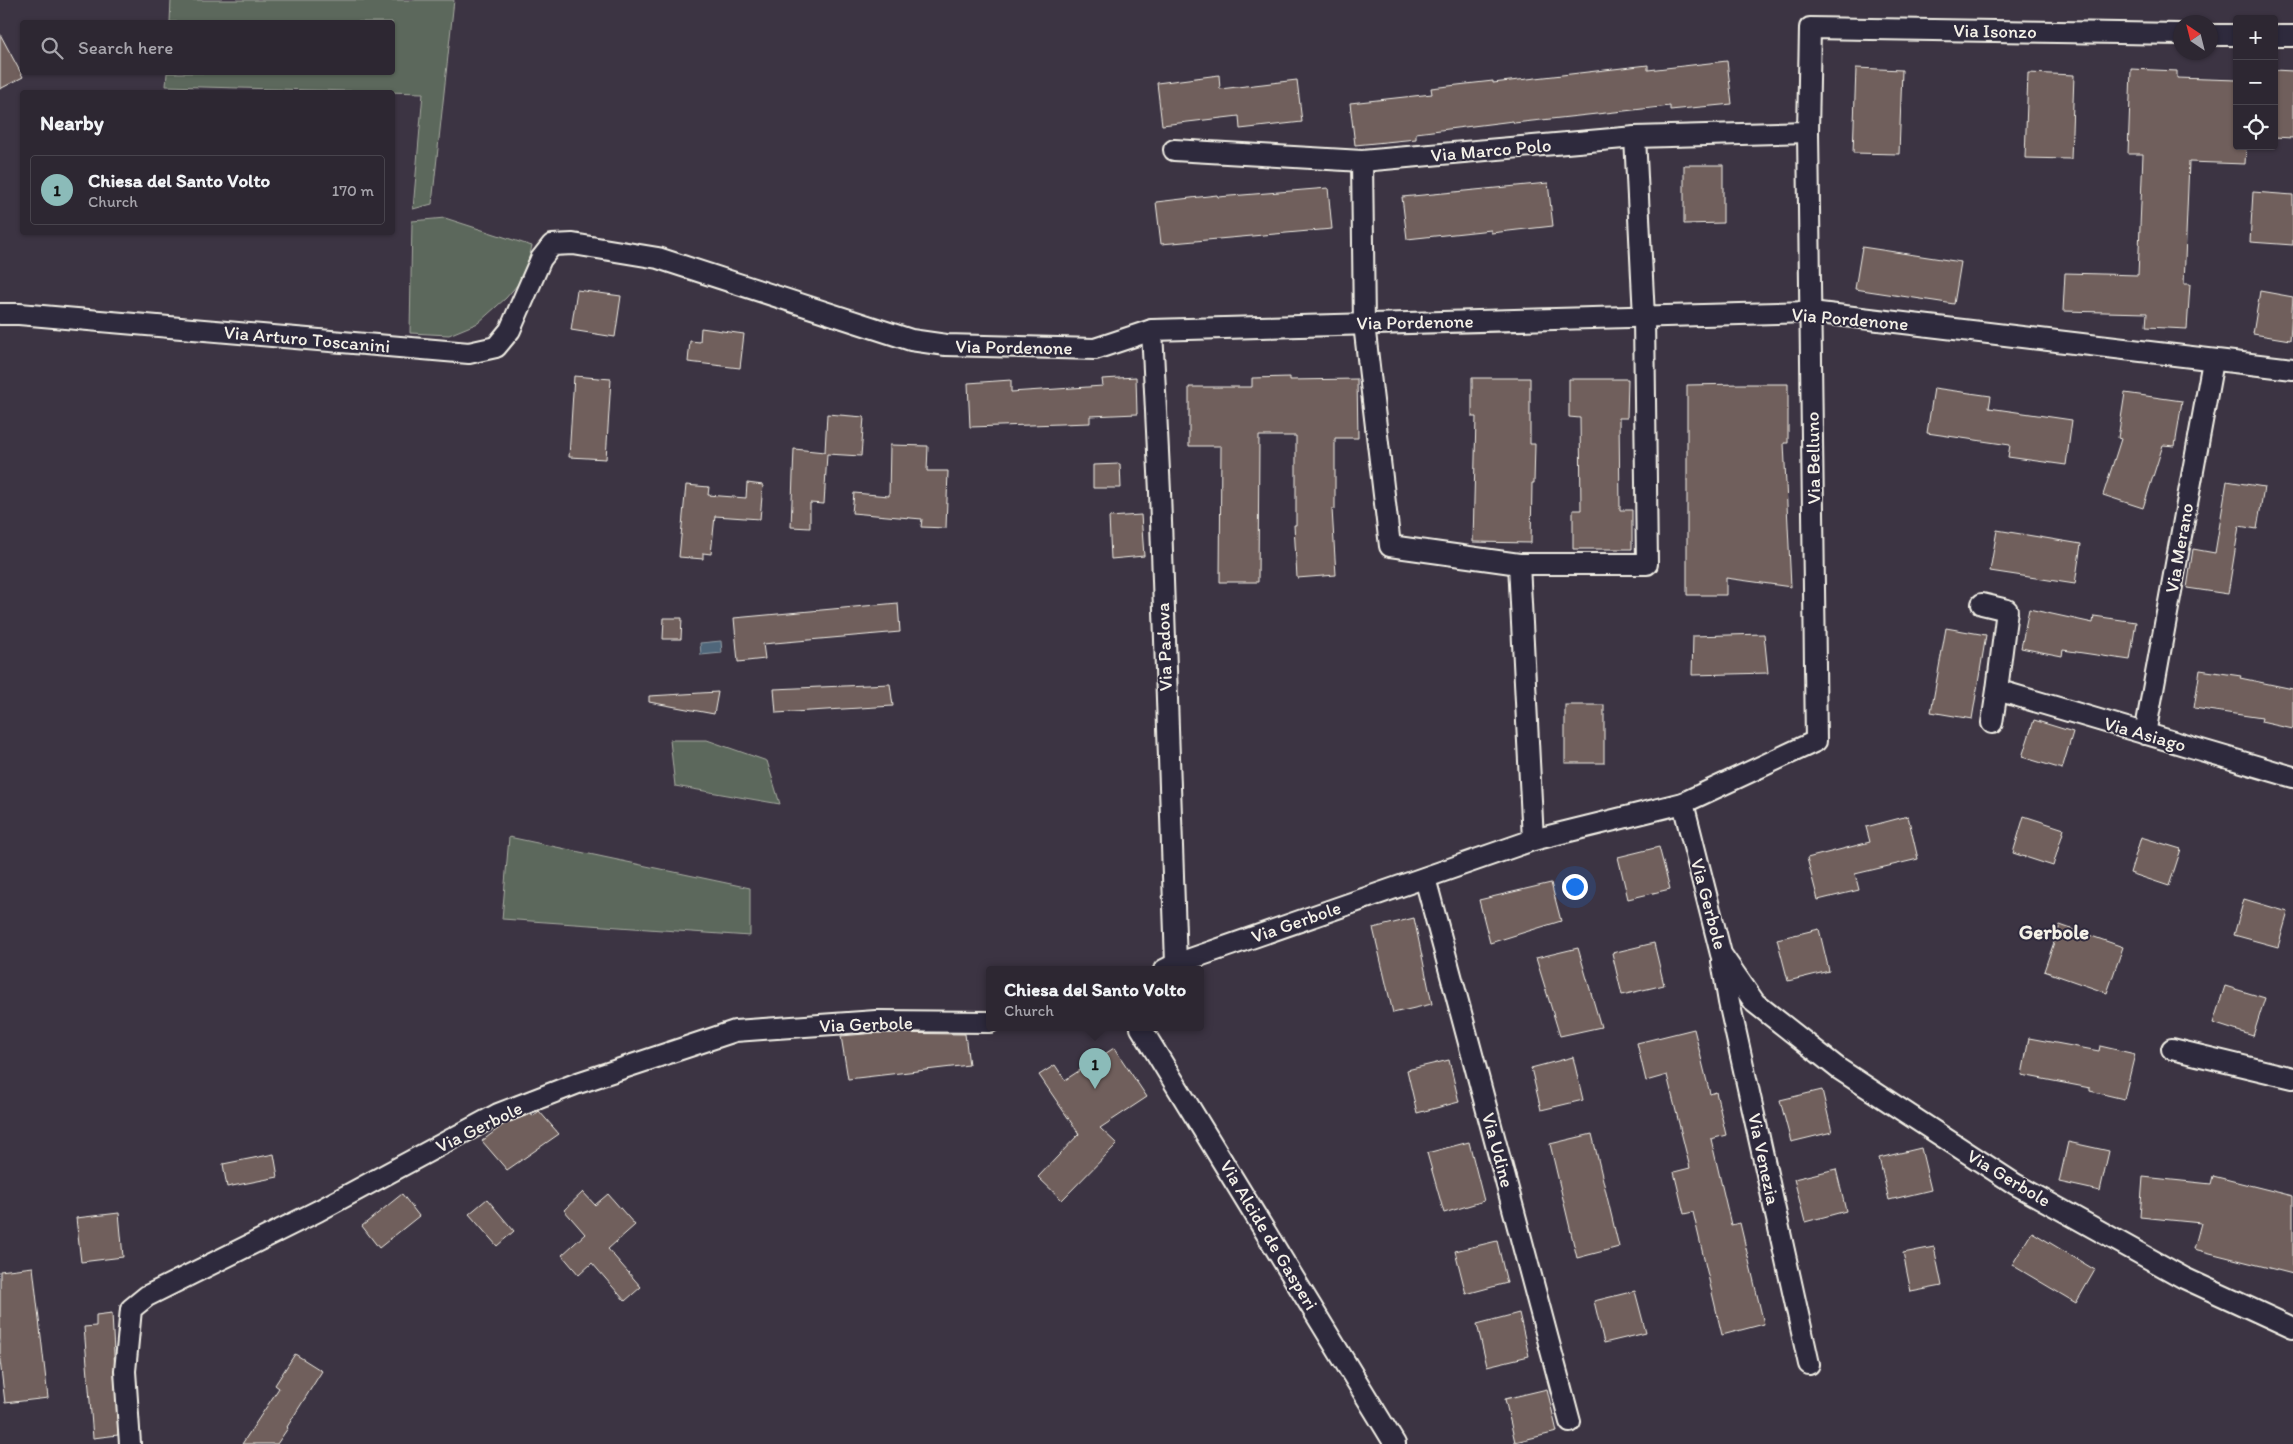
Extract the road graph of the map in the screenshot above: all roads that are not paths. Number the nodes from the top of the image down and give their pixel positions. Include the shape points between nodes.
1 (1810, 28) joint
2 (2173, 34) edge
3 (2218, 35) edge
4 (2233, 35) edge
5 (2278, 36) edge
6 (2293, 36) edge
7 (1808, 132) junction
8 (1635, 137) junction
9 (1174, 150) dead end
10 (1362, 161) junction
11 (552, 245) joint
12 (1811, 312) junction
13 (0, 314) edge
14 (1644, 317) junction
15 (1364, 324) junction
16 (1152, 330) junction
17 (2213, 361) junction
18 (2293, 369) edge
19 (1519, 564) junction
20 (1982, 604) dead end
21 (1997, 690) junction
22 (1992, 723) dead end
23 (2145, 734) junction
24 (2293, 778) edge
25 (1683, 802) junction
26 (1533, 840) junction
27 (1426, 878) junction
28 (1721, 954) junction
29 (1170, 966) edge
30 (1173, 966) edge
31 (986, 1022) edge
32 (1144, 1031) edge
33 (2172, 1049) dead end
34 (2293, 1078) edge
35 (2293, 1328) edge
36 (1808, 1364) dead end
37 (1570, 1422) dead end
38 (130, 1444) edge
39 (1395, 1444) edge

1 - 2 street, Via Isonzo
1 - 7 street, Via Belluno
3 - 4 street
5 - 6 street
7 - 8 street, Via Marco Polo
7 - 12 street, Via Belluno
8 - 10 street, Via Marco Polo
8 - 14 street
9 - 10 street, Via Marco Polo
10 - 15 street
11 - 13 street, Via Arturo Toscanini via 542,259 510,330 496,347 469,353
11 - 16 street, Via Pordenone via 573,244 658,258 912,340 946,345 1095,349
12 - 14 street, Via Pordenone
12 - 17 street, Via Pordenone
12 - 25 street, Via Belluno via 1816,741
14 - 15 street, Via Pordenone
14 - 19 street via 1647,564
15 - 16 street, Via Pordenone
15 - 19 street via 1390,546
16 - 29 street, Via Padova via 1160,492
17 - 18 street, Via Pordenone
17 - 23 street, Via Merano
19 - 26 street
20 - 21 street via 2007,610
21 - 22 street
21 - 23 street, Via Asiago
23 - 24 street, Via Asiago
25 - 26 street, Via Gerbole
25 - 28 street, Via Gerbole
26 - 27 street, Via Gerbole
27 - 30 street, Via Gerbole
27 - 37 street, Via Udine
28 - 35 street, Via Gerbole via 1755,1003 1839,1069 2015,1184 2184,1278
28 - 36 street, Via Venezia
31 - 38 street, Via Gerbole via 876,1021 735,1031 578,1082 498,1114 318,1211 147,1296 131,1309 125,1371
32 - 39 street, Via Alcide de Gasperi
33 - 34 street

